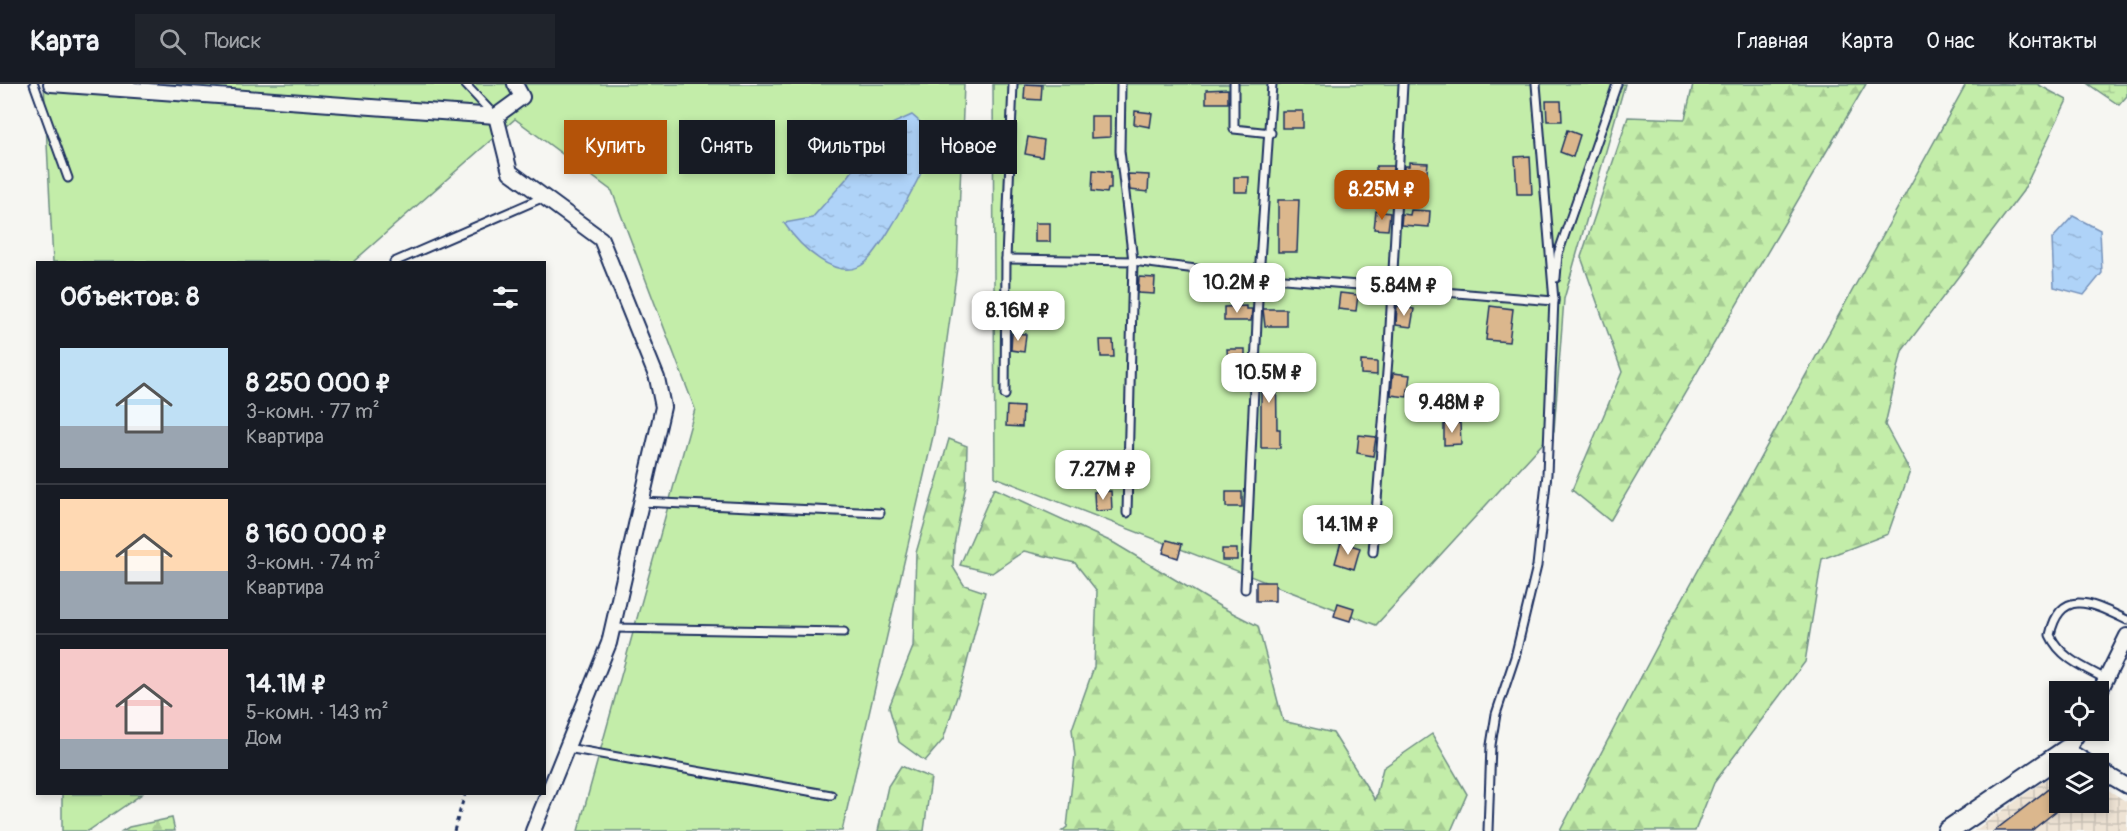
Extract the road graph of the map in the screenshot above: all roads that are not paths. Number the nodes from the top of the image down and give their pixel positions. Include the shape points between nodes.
1 (34, 84) edge
2 (51, 84) edge
3 (465, 84) edge
4 (515, 84) edge
5 (1013, 84) edge
6 (1121, 84) edge
7 (1234, 84) edge
8 (1272, 84) edge
9 (1403, 84) edge
10 (1536, 84) edge
11 (1617, 84) edge
12 (496, 117) junction
13 (1271, 133) junction
14 (68, 178) dead end
15 (544, 197) junction
16 (1006, 259) junction
17 (396, 261) edge
18 (1133, 261) junction
19 (1259, 277) junction
20 (1391, 287) junction
21 (1554, 301) junction
22 (1005, 395) dead end
23 (641, 502) junction
24 (880, 513) dead end
25 (1126, 513) dead end
26 (1373, 552) dead end
27 (1245, 590) dead end
28 (2127, 620) edge
29 (613, 628) junction
30 (844, 632) dead end
31 (2127, 636) edge
32 (2106, 680) joint
33 (2073, 741) edge
34 (567, 748) junction
35 (2067, 750) junction
36 (2072, 753) edge
37 (2109, 775) edge
38 (2127, 786) edge
39 (831, 795) dead end
40 (533, 831) edge
41 (1488, 831) edge
42 (1948, 831) edge

1 - 14 lane
2 - 12 street
3 - 12 lane
4 - 12 street via 522,97
5 - 16 lane
6 - 18 lane via 1120,151
7 - 13 lane via 1234,129
8 - 13 lane
9 - 20 lane
10 - 21 lane
11 - 21 lane via 1558,254
12 - 15 street via 510,172
13 - 19 lane
15 - 17 lane
15 - 23 street via 601,239 657,378 663,407
16 - 18 lane
16 - 22 lane
18 - 19 lane
18 - 25 lane
19 - 20 lane
19 - 27 lane
20 - 21 lane
20 - 26 lane
21 - 41 lane via 1547,474 1537,566 1515,657 1496,714
23 - 24 lane
23 - 29 street
28 - 32 lane via 2089,602 2075,603 2060,611 2052,623 2050,635 2057,648
29 - 30 lane
29 - 34 street
31 - 32 street
33 - 35 street
34 - 39 lane
34 - 40 street
35 - 36 street
35 - 42 street
37 - 38 street

